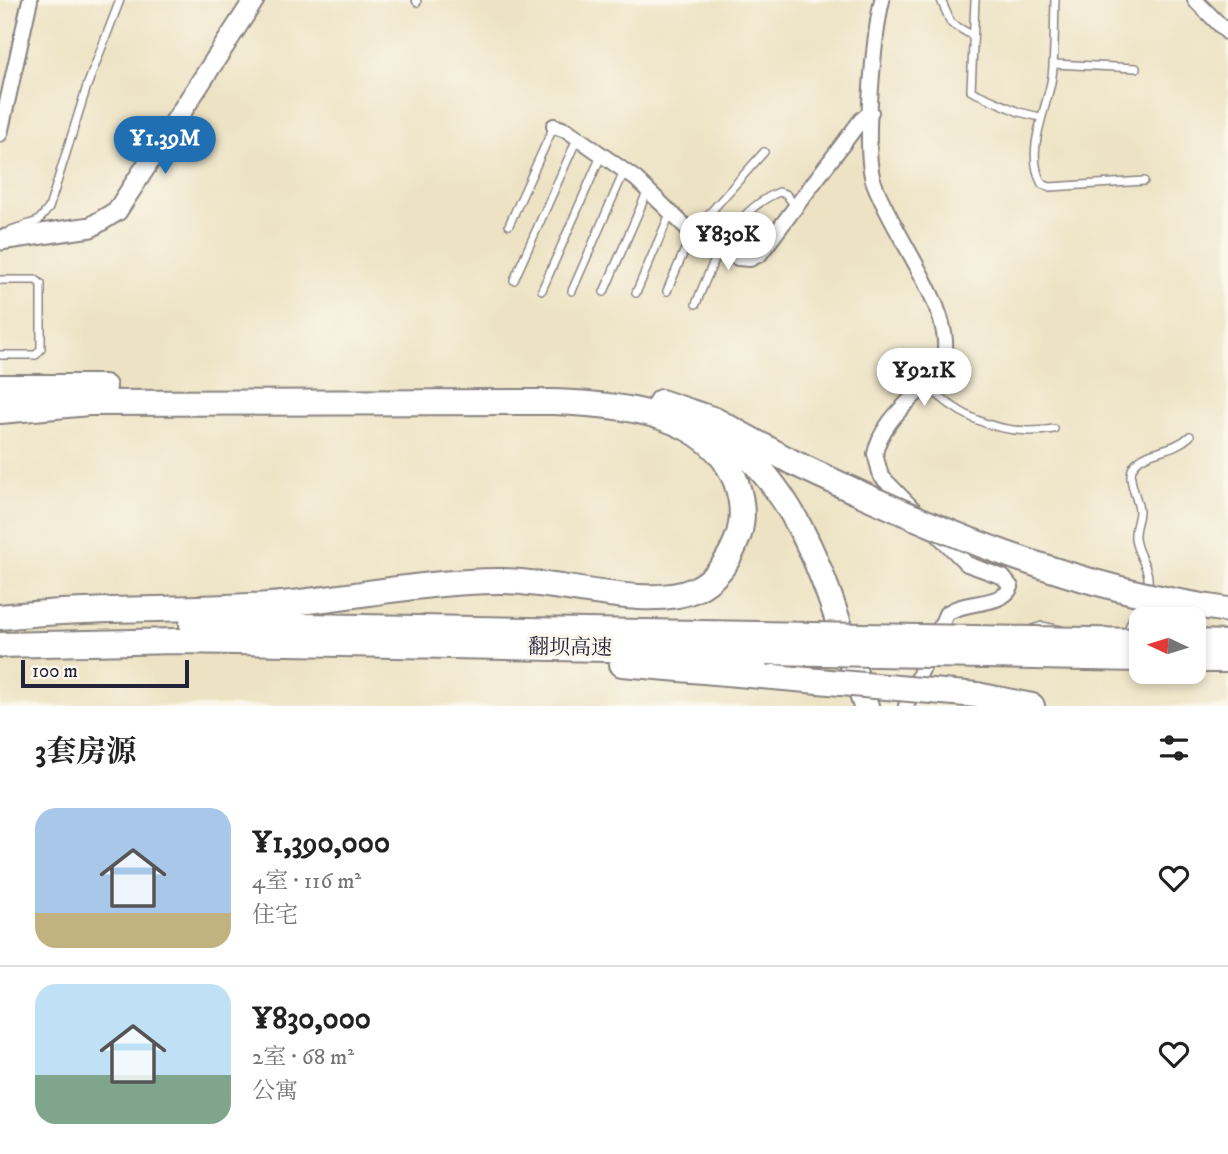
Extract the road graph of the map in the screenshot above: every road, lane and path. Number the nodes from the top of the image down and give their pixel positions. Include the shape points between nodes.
1 (30, 0) edge
2 (120, 0) edge
3 (254, 0) edge
4 (882, 0) edge
5 (941, 0) edge
6 (975, 0) edge
7 (1055, 0) edge
8 (1195, 0) edge
9 (1228, 33) edge
10 (973, 36) junction
11 (1053, 64) junction
12 (1136, 68) dead end
13 (871, 112) junction
14 (1040, 117) junction
15 (554, 126) joint
16 (0, 134) edge
17 (577, 138) junction
18 (764, 152) dead end
19 (601, 156) junction
20 (624, 172) junction
21 (1144, 181) dead end
22 (648, 190) junction
23 (796, 206) junction
24 (670, 215) junction
25 (509, 225) dead end
26 (692, 233) junction
27 (0, 239) edge
28 (719, 247) junction
29 (0, 280) edge
30 (514, 280) dead end
31 (542, 290) dead end
32 (572, 291) dead end
33 (667, 291) dead end
34 (604, 292) dead end
35 (636, 293) dead end
36 (695, 304) dead end
37 (0, 355) edge
38 (926, 384) junction
39 (0, 387) edge
40 (669, 405) junction
41 (0, 411) edge
42 (1054, 429) dead end
43 (1191, 436) dead end
44 (706, 440) junction
45 (1228, 610) edge
46 (0, 617) edge
47 (0, 622) edge
48 (938, 626) junction
49 (1129, 641) edge
50 (1206, 642) edge
51 (762, 643) junction
52 (1228, 643) edge
53 (0, 645) edge
54 (412, 645) junction
55 (1129, 658) edge
56 (1206, 660) edge
57 (1228, 660) edge
58 (850, 706) edge
59 (866, 706) edge
60 (906, 706) edge
61 (1032, 706) edge

1 - 16 street
2 - 27 lane via 83,97 49,208 38,220
3 - 27 street via 117,211 91,227
4 - 13 street
5 - 10 lane via 951,23
6 - 10 lane
7 - 11 lane
8 - 9 street
10 - 14 lane via 971,91
11 - 12 lane
11 - 14 lane
13 - 23 street
13 - 38 street via 874,181 944,331 943,362
14 - 21 lane via 1038,177 1042,184
15 - 17 street
15 - 25 lane
17 - 19 street
17 - 30 lane
18 - 26 lane
19 - 20 street
19 - 31 lane
20 - 22 street
20 - 32 lane
22 - 24 street
22 - 34 lane
23 - 28 street via 755,257 738,258
23 - 28 lane via 779,192 761,199
24 - 26 street
24 - 35 lane
26 - 28 street
26 - 33 lane
28 - 36 lane
29 - 37 lane via 36,280 41,285 41,349 36,355
38 - 42 lane via 952,408 1007,430
38 - 48 street via 883,432 875,454 877,470 967,564 1003,577 1011,587 1002,597 951,609
39 - 40 highway via 583,388 642,396
40 - 45 highway, bridge via 715,420 914,519 1032,565
40 - 59 highway via 737,446 789,505 812,552
41 - 44 highway via 89,403 582,403 635,410
43 - 48 lane via 1170,450 1138,460 1133,468 1130,478 1139,515 1135,542 1146,567 1148,587 1131,617 1120,664 1112,667 1091,661 1056,627 960,632
44 - 46 highway via 735,479 742,511 740,528 719,572 677,595 648,597 531,582 473,581 279,604
44 - 58 highway via 746,472 775,511 798,558
47 - 51 highway, 翻坝高速
48 - 60 street
49 - 51 highway, 翻坝高速, bridge
50 - 52 highway
51 - 54 highway, 翻坝高速
51 - 55 highway, 翻坝高速, bridge
53 - 54 highway, 翻坝高速 via 177,641
54 - 61 highway, bridge via 977,695
56 - 57 highway

